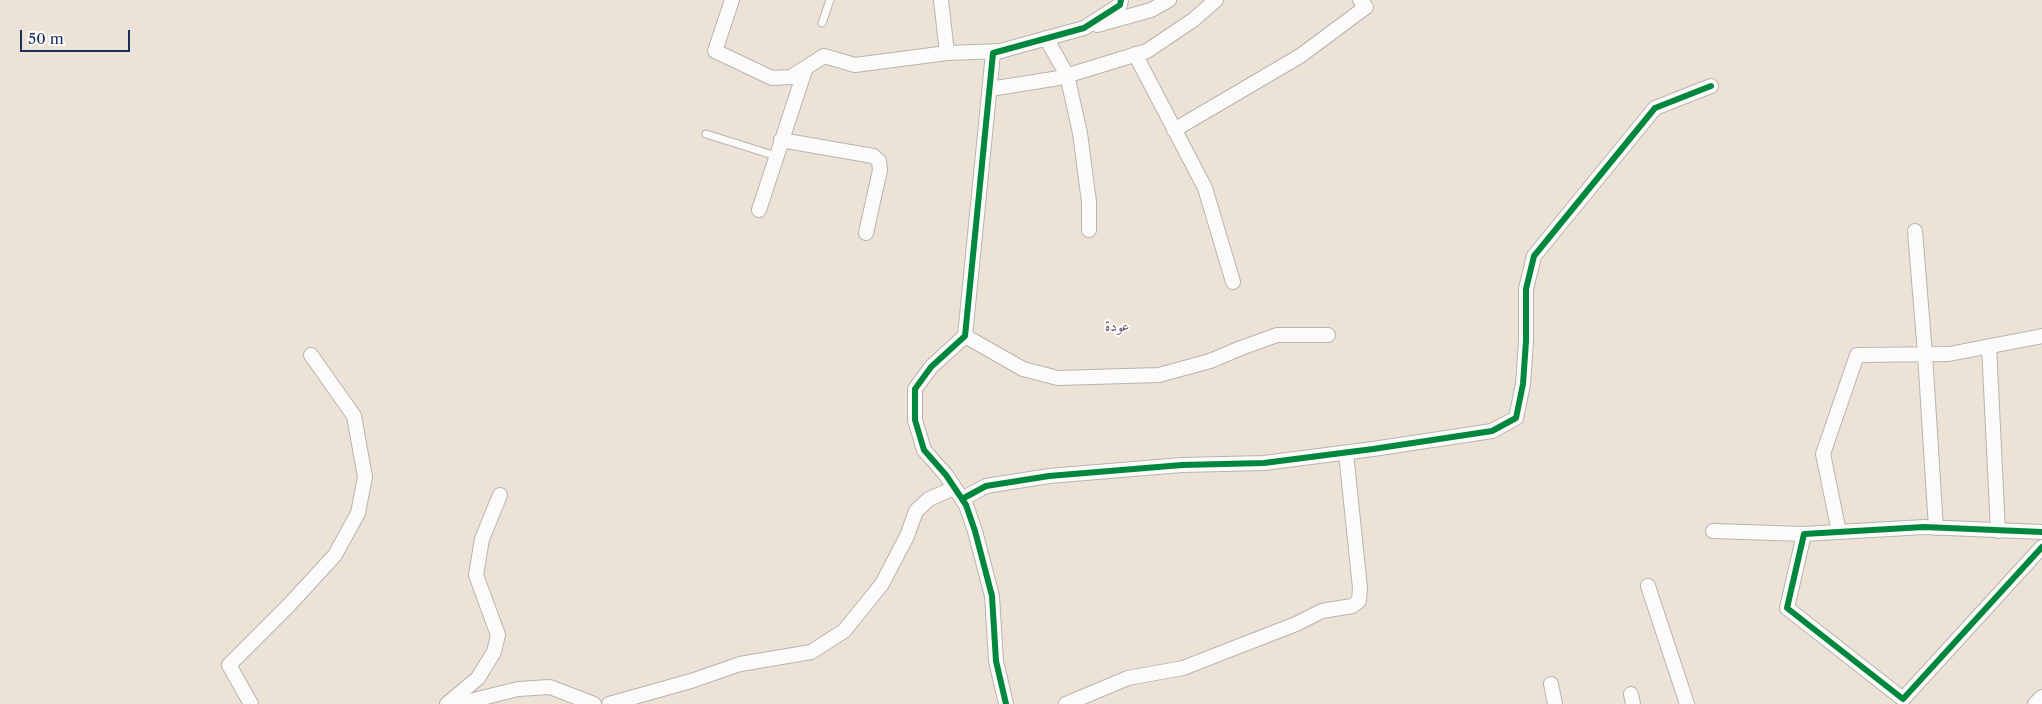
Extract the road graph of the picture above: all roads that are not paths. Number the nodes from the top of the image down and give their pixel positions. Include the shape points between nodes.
1 (732, 0) edge
2 (830, 0) edge
3 (941, 0) edge
4 (1121, 0) edge
5 (1169, 0) edge
6 (1216, 0) edge
7 (1360, 0) edge
8 (822, 23) dead end
9 (1084, 28) junction
10 (1046, 38) junction
11 (1002, 50) junction
12 (948, 53) junction
13 (1135, 54) junction
14 (804, 70) junction
15 (1067, 76) junction
16 (1711, 86) dead end
17 (990, 89) junction
18 (1174, 130) junction
19 (706, 134) dead end
20 (781, 140) junction
21 (776, 156) junction
22 (759, 210) dead end
23 (1090, 230) dead end
24 (1915, 231) dead end
25 (866, 233) dead end
26 (1233, 282) dead end
27 (1328, 335) dead end
28 (965, 336) junction
29 (2041, 339) edge
30 (1989, 346) junction
31 (1925, 354) junction
32 (311, 355) dead end
33 (1346, 452) junction
34 (958, 493) junction
35 (500, 495) dead end
36 (1936, 528) junction
37 (1713, 531) dead end
38 (1998, 531) junction
39 (1839, 532) junction
40 (2042, 532) edge
41 (1804, 534) junction
42 (2042, 547) edge
43 (1648, 586) dead end
44 (1551, 684) dead end
45 (2042, 696) edge
46 (1901, 702) edge
47 (251, 704) edge
48 (447, 704) edge
49 (458, 704) edge
50 (594, 704) edge
51 (609, 704) edge
52 (1006, 704) edge
53 (1066, 704) edge
54 (1555, 704) edge
55 (1686, 704) edge
56 (2035, 704) edge

1 - 14 street via 715,51 772,78 791,77
2 - 8 lane
3 - 12 street
4 - 9 street via 1120,4
5 - 9 street via 1151,10
6 - 13 street via 1147,51
7 - 18 street via 1366,7 1300,56
9 - 10 street
10 - 11 street
10 - 15 street
11 - 12 street
11 - 17 street via 993,53
12 - 14 street via 855,65 824,56
13 - 15 street
13 - 18 street
14 - 20 street
15 - 17 street
15 - 23 street via 1080,134 1090,202
16 - 33 street via 1655,108 1534,256 1526,289 1523,384 1516,418 1492,431
17 - 28 street
18 - 26 street via 1205,188
19 - 21 lane
20 - 21 street
20 - 25 street via 873,156 879,161 880,170
21 - 22 street
24 - 31 street
27 - 28 street via 1277,335 1210,361 1159,375 1058,378 1023,369
28 - 34 street via 931,367 915,389 915,420 924,450
29 - 30 street
30 - 31 street via 1949,354
30 - 38 street
31 - 36 street
31 - 39 street via 1857,355 1823,454
32 - 47 street via 354,416 365,477 358,513 334,555 229,665
33 - 34 street via 1264,463 1182,465 1049,476
33 - 53 street via 1359,601 1352,606 1322,611 1183,668 1128,678
34 - 51 street via 929,499 916,511 882,584 844,631 812,652 740,664
34 - 52 street via 976,531 992,596 996,661
35 - 48 street via 482,539 476,575 498,635 494,652 478,678
36 - 38 street
36 - 39 street
37 - 41 street
38 - 40 street
39 - 41 street
41 - 46 street via 1787,608
42 - 46 street
43 - 55 street
44 - 54 street
45 - 56 street
49 - 50 street via 518,689 550,687

